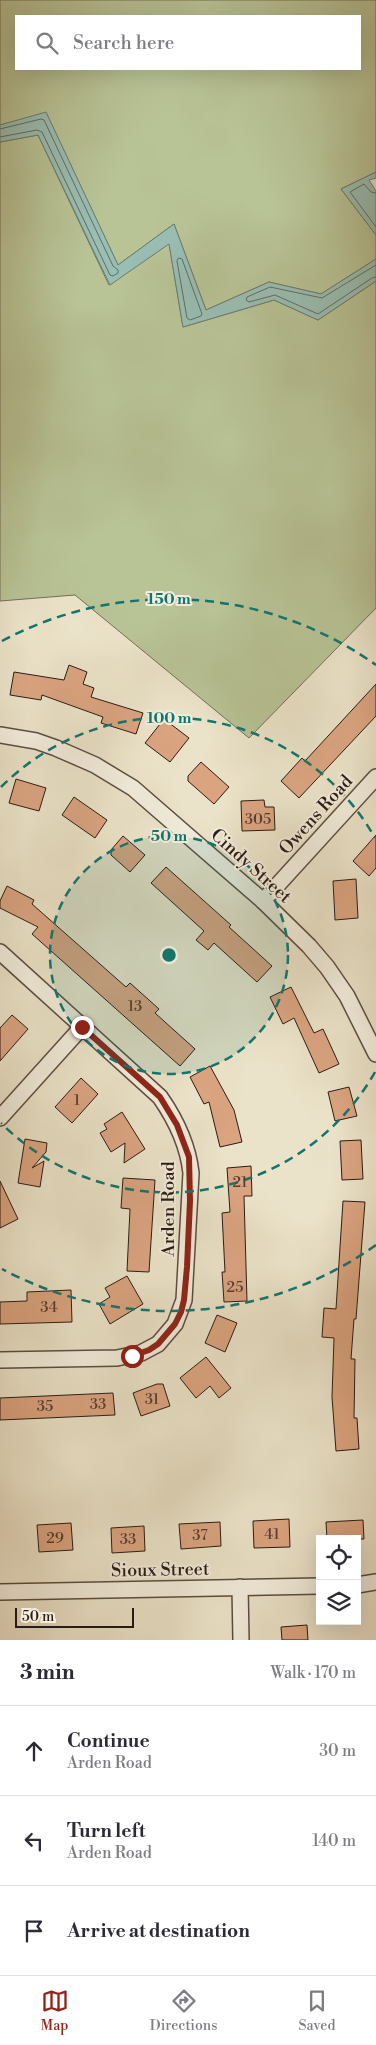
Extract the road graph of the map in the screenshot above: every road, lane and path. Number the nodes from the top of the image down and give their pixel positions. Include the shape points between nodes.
1 (0, 735) edge
2 (376, 777) edge
3 (263, 901) junction
4 (0, 952) edge
5 (82, 1027) junction
6 (376, 1054) edge
7 (0, 1118) edge
8 (0, 1360) edge
9 (376, 1582) edge
10 (361, 1584) edge
11 (316, 1586) edge
12 (240, 1587) junction
13 (0, 1592) edge
14 (241, 1640) edge

1 - 3 street, Cindy Street via 56,748 116,776 134,788
2 - 3 street, Owens Road
3 - 6 street, Cindy Street via 327,967 347,996
4 - 5 street, Arden Road
5 - 7 street
5 - 8 street, Arden Road via 160,1097 183,1140 191,1173 184,1300 181,1312 167,1335 141,1353 117,1358
9 - 10 street
11 - 12 street, Sioux Street
12 - 13 street, Sioux Street
12 - 14 street

